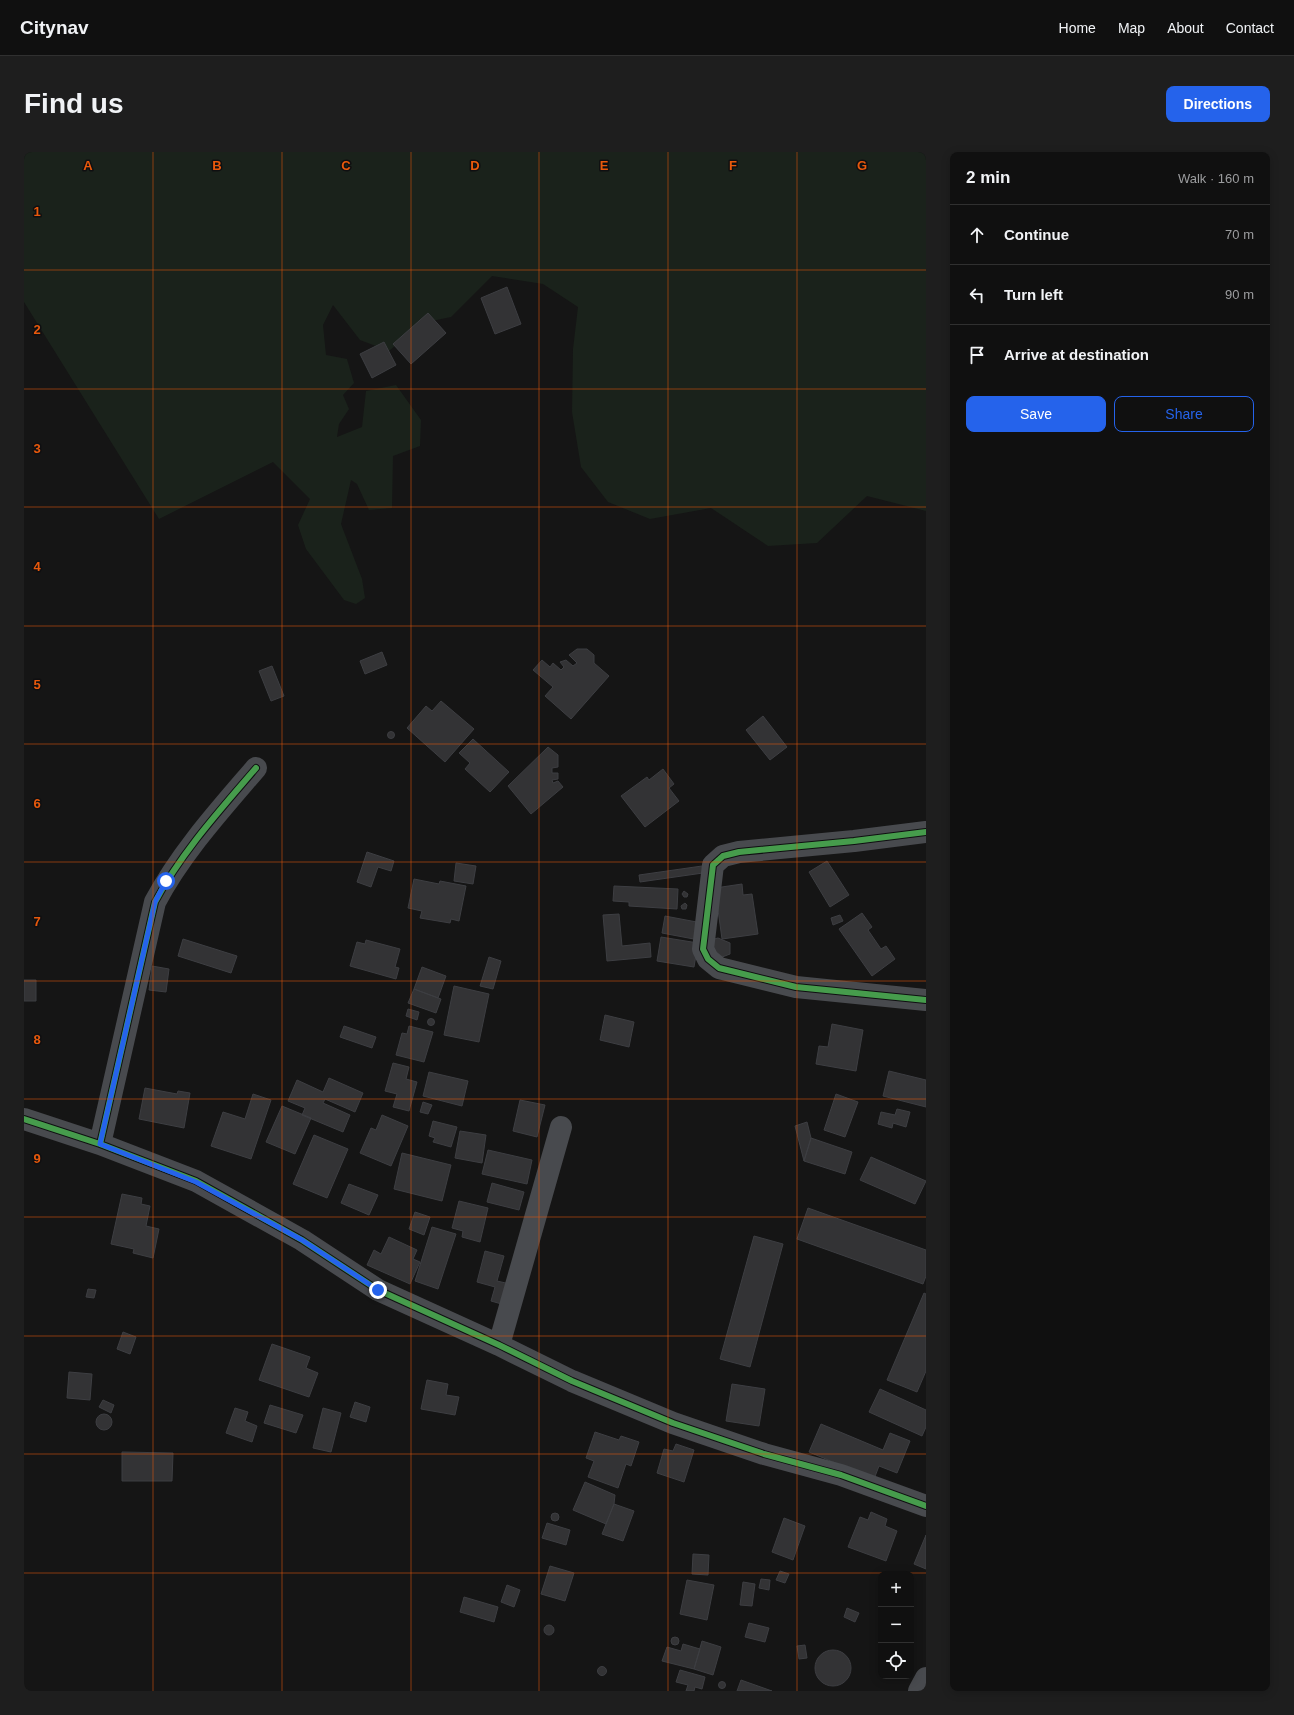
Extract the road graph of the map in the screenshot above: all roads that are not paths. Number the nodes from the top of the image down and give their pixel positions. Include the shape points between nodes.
1 (256, 768) dead end
2 (926, 832) edge
3 (926, 1000) edge
4 (24, 1120) edge
5 (561, 1126) dead end
6 (100, 1144) junction
7 (499, 1345) junction
8 (926, 1506) edge
9 (926, 1678) edge
10 (919, 1691) edge

1 - 6 street via 212,820 166,881 155,902
2 - 3 street via 739,852 723,856 713,865 703,949 708,959 719,968 796,987
4 - 6 street
5 - 7 street
6 - 7 street via 196,1182 302,1240 378,1290
7 - 8 street via 572,1381 673,1423 764,1454 840,1475
9 - 10 street

